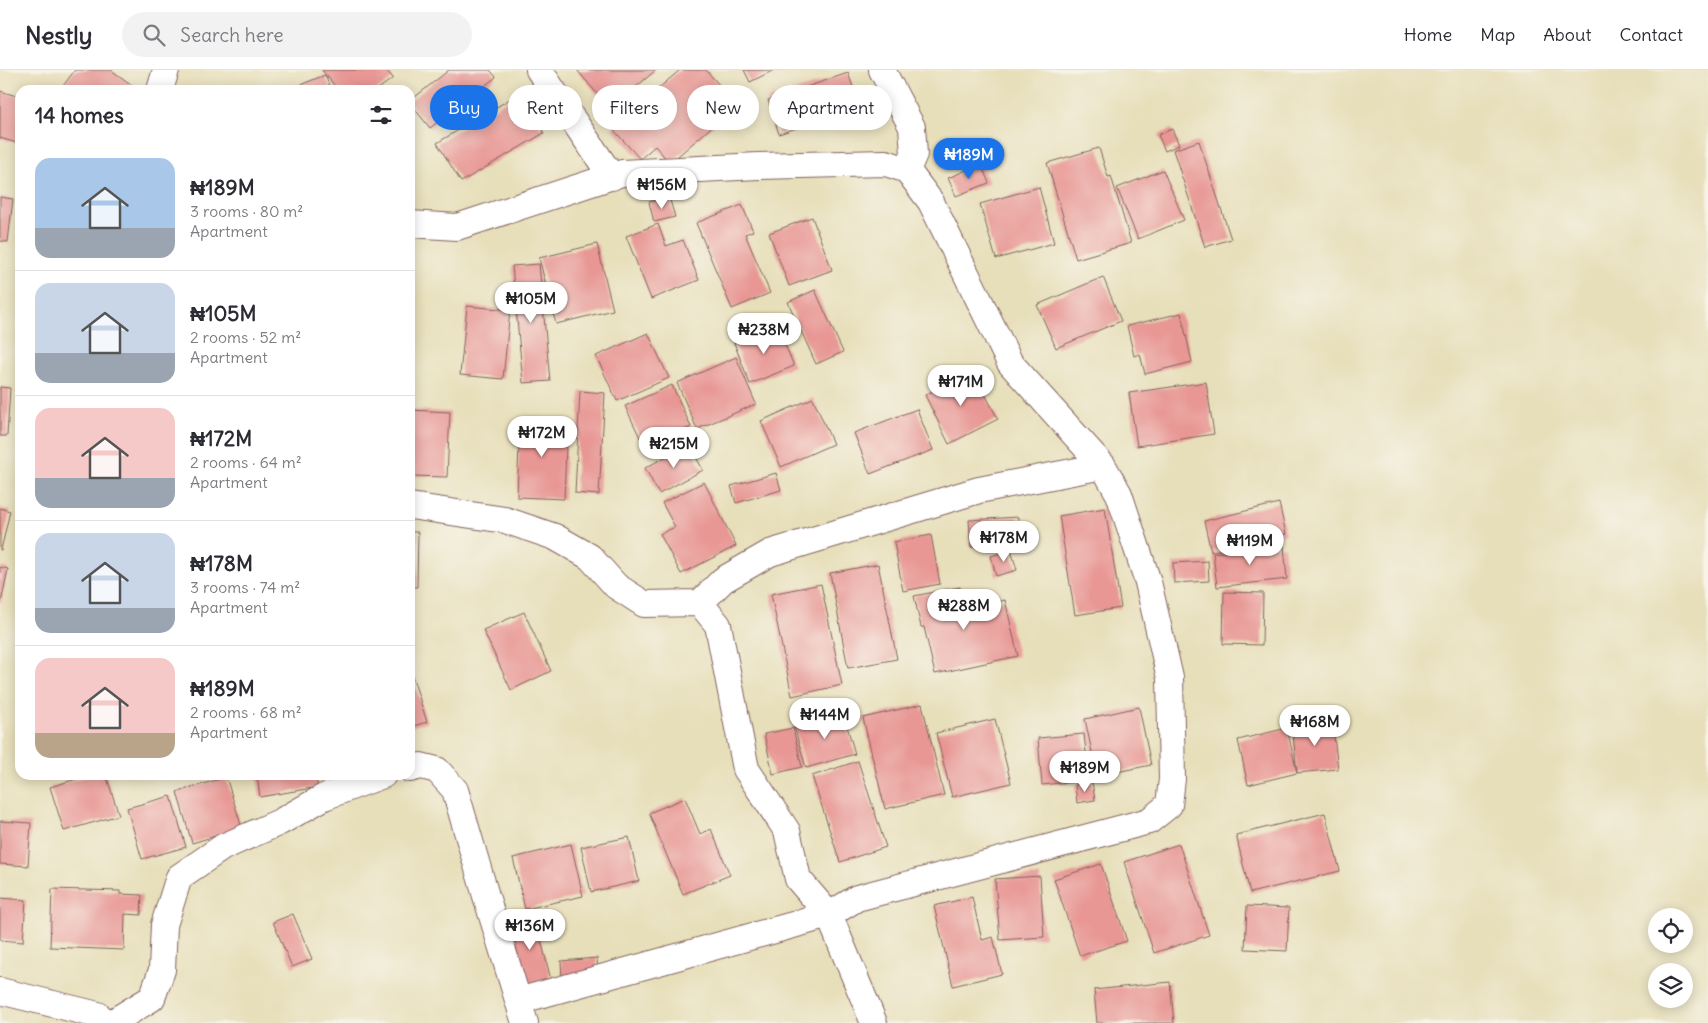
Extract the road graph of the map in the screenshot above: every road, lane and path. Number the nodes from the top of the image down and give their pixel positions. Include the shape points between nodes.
1 (166, 70) edge
2 (539, 70) edge
3 (882, 70) edge
4 (162, 85) edge
5 (907, 170) junction
6 (612, 177) junction
7 (415, 224) edge
8 (1103, 466) junction
9 (415, 507) edge
10 (700, 603) junction
11 (415, 768) edge
12 (370, 780) edge
13 (829, 915) junction
14 (0, 991) edge
15 (522, 1012) edge
16 (106, 1023) edge
17 (111, 1023) edge
18 (874, 1023) edge

1 - 4 street
2 - 6 street
3 - 5 street via 912,127 914,154
5 - 6 street via 886,163 758,166 622,173
5 - 8 street via 931,202 1010,363
6 - 7 street via 457,227
8 - 10 street via 979,490 770,553 723,580
8 - 13 street via 1119,494 1148,582 1170,678 1172,779 1169,805 1149,822 857,898
9 - 10 street via 505,520 555,537 590,557 616,586 644,604
10 - 13 street via 718,625 746,769 787,831 798,879
11 - 15 street via 437,770 455,790
12 - 17 street via 324,797 280,822 223,847 179,877 164,925 162,970 152,998
13 - 15 street
13 - 18 street
14 - 16 street via 98,1015

